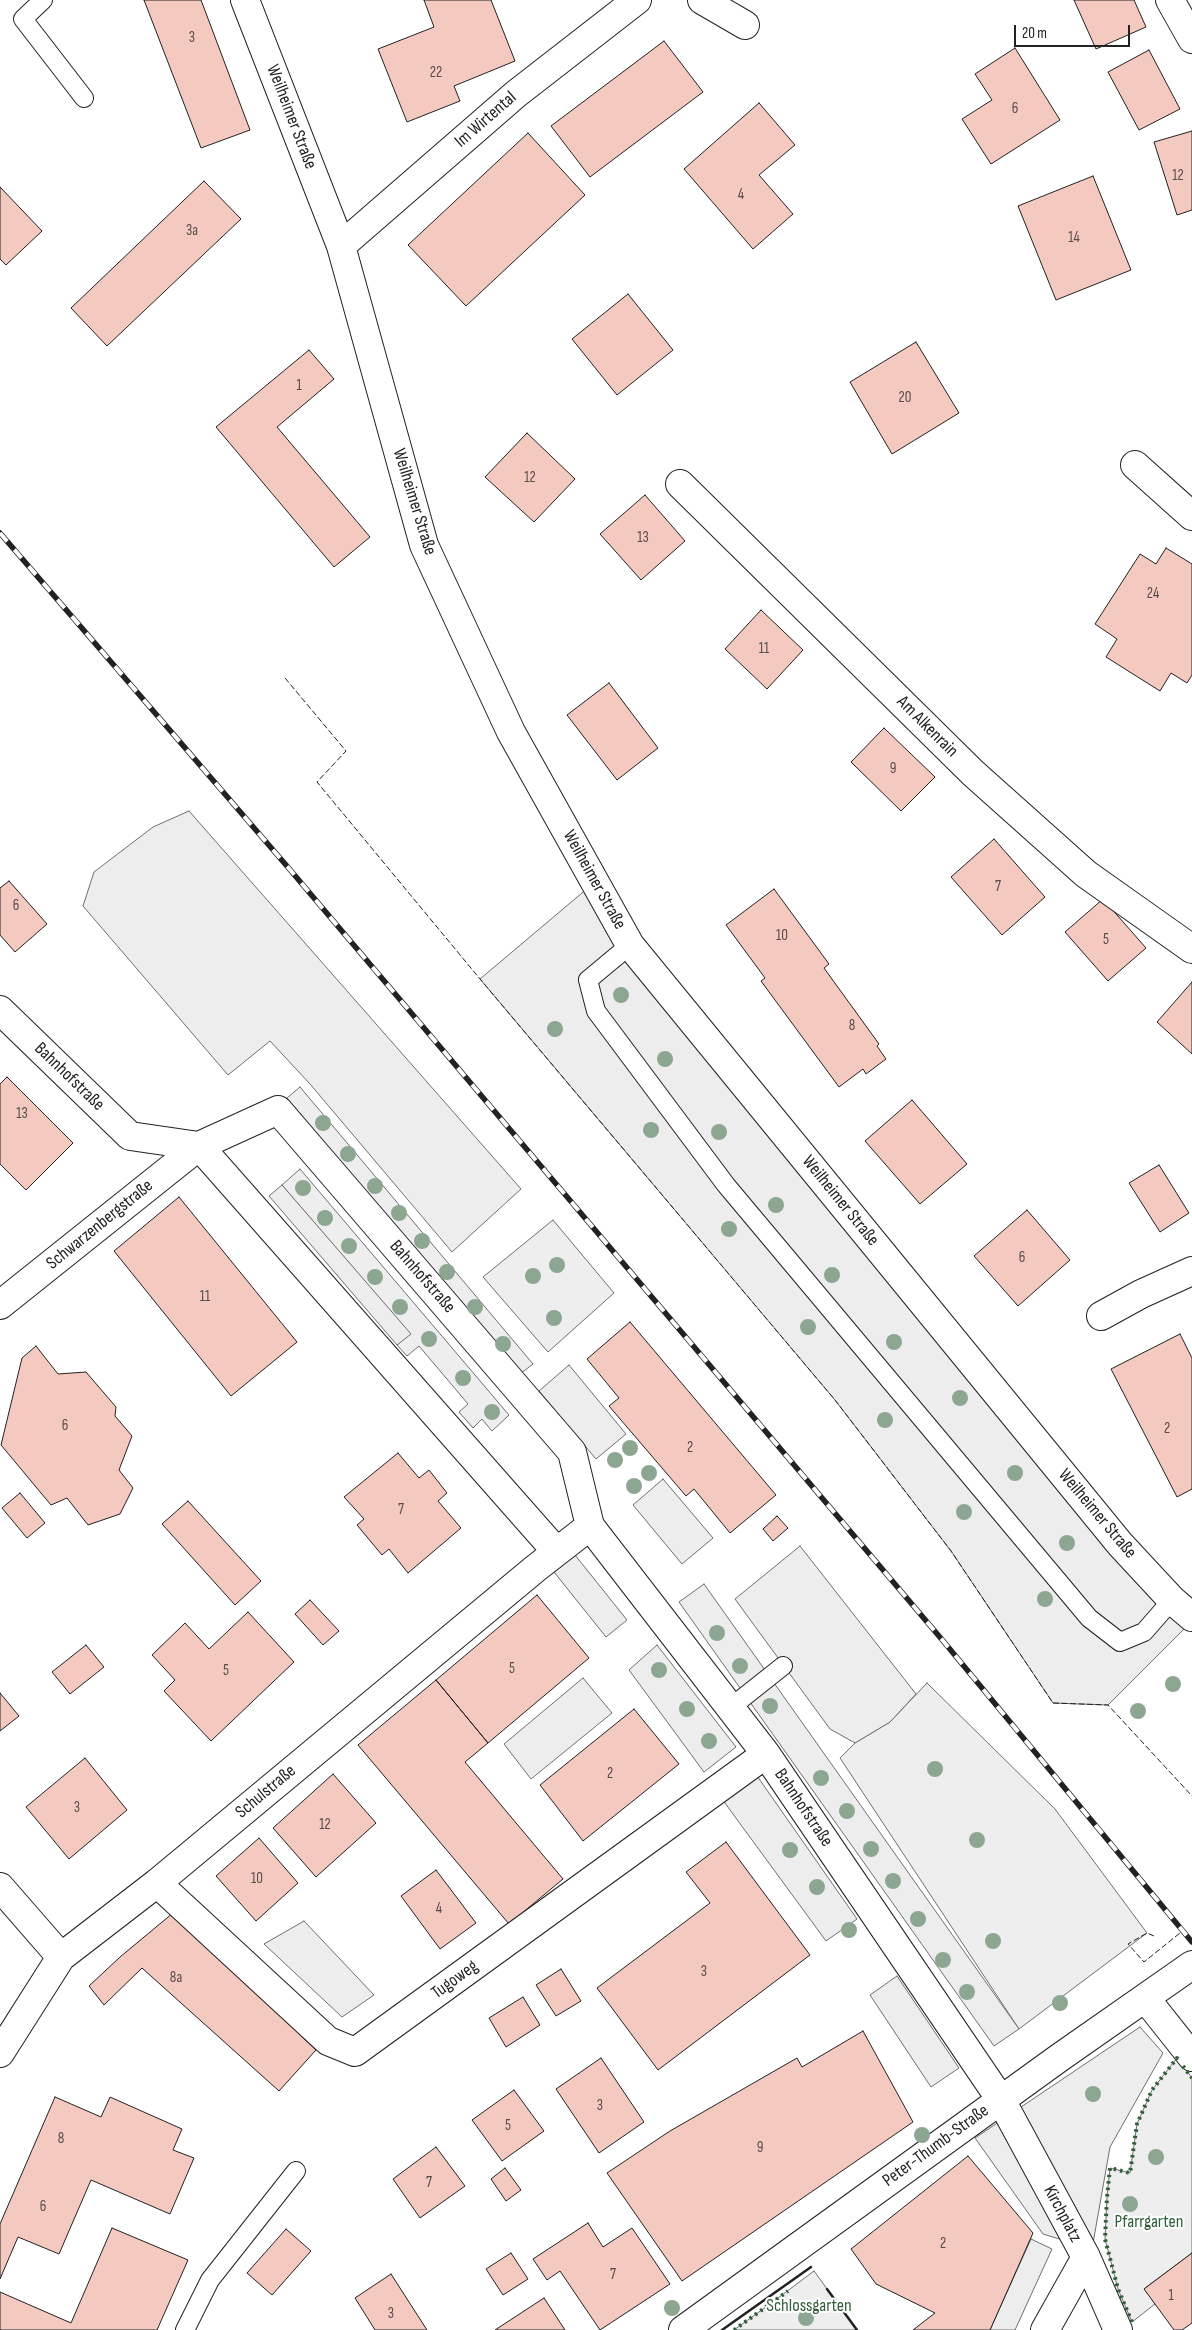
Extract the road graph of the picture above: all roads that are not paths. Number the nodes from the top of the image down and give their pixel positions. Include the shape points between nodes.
1 (43, 0) edge
2 (245, 0) edge
3 (637, 0) edge
4 (702, 0) edge
5 (1170, 0) edge
6 (745, 25) dead end
7 (1192, 39) edge
8 (84, 98) dead end
9 (341, 246) junction
10 (1135, 465) dead end
11 (680, 484) dead end
12 (1192, 516) edge
13 (630, 945) junction
14 (1192, 949) edge
15 (0, 1010) edge
16 (200, 1146) junction
17 (1192, 1271) edge
18 (0, 1305) edge
19 (1101, 1316) dead end
20 (590, 1526) junction
21 (556, 1551) junction
22 (1172, 1600) junction
23 (1192, 1617) edge
24 (783, 1666) dead end
25 (730, 1708) junction
26 (766, 1754) junction
27 (157, 1883) junction
28 (0, 1887) edge
29 (61, 1957) junction
30 (1192, 1965) edge
31 (1146, 1999) junction
32 (0, 2053) edge
33 (1192, 2057) edge
34 (1001, 2100) junction
35 (296, 2171) dead end
36 (1086, 2257) junction
37 (185, 2330) edge
38 (683, 2330) edge
39 (1045, 2330) edge
40 (1118, 2330) edge

1 - 8 lane via 23,19
2 - 9 street, Weilheimer Straße
3 - 9 street, Im Wirtental via 516,94
4 - 6 street
5 - 7 street
9 - 13 street, Weilheimer Straße via 424,545 511,732
10 - 12 street
11 - 14 street, Am Alkenrain via 973,773 1086,874
13 - 22 street, Weilheimer Straße via 1120,1544
13 - 22 lane via 588,980 596,1011 726,1184 1089,1618 1120,1642 1144,1632
15 - 16 street, Bahnhofstraße via 130,1136
16 - 18 street, Schwarzenbergstraße
16 - 20 street, Bahnhofstraße via 278,1110 572,1452
16 - 21 street
17 - 19 street
20 - 21 street
20 - 25 street, Bahnhofstraße
21 - 27 street, Schulstraße
22 - 23 street, Weilheimer Straße
24 - 25 lane
25 - 26 street, Bahnhofstraße
26 - 27 street, Tugoweg via 355,2052 328,2041
26 - 34 street, Bahnhofstraße
27 - 29 street, Schulstraße
28 - 29 street
29 - 32 street, Schulstraße
30 - 31 street, Peter-Thumb-Straße
31 - 33 street
31 - 34 street, Peter-Thumb-Straße
34 - 36 street, Kirchplatz
34 - 38 street, Peter-Thumb-Straße
35 - 37 lane via 210,2280
36 - 39 street
36 - 40 street, Kirchplatz

